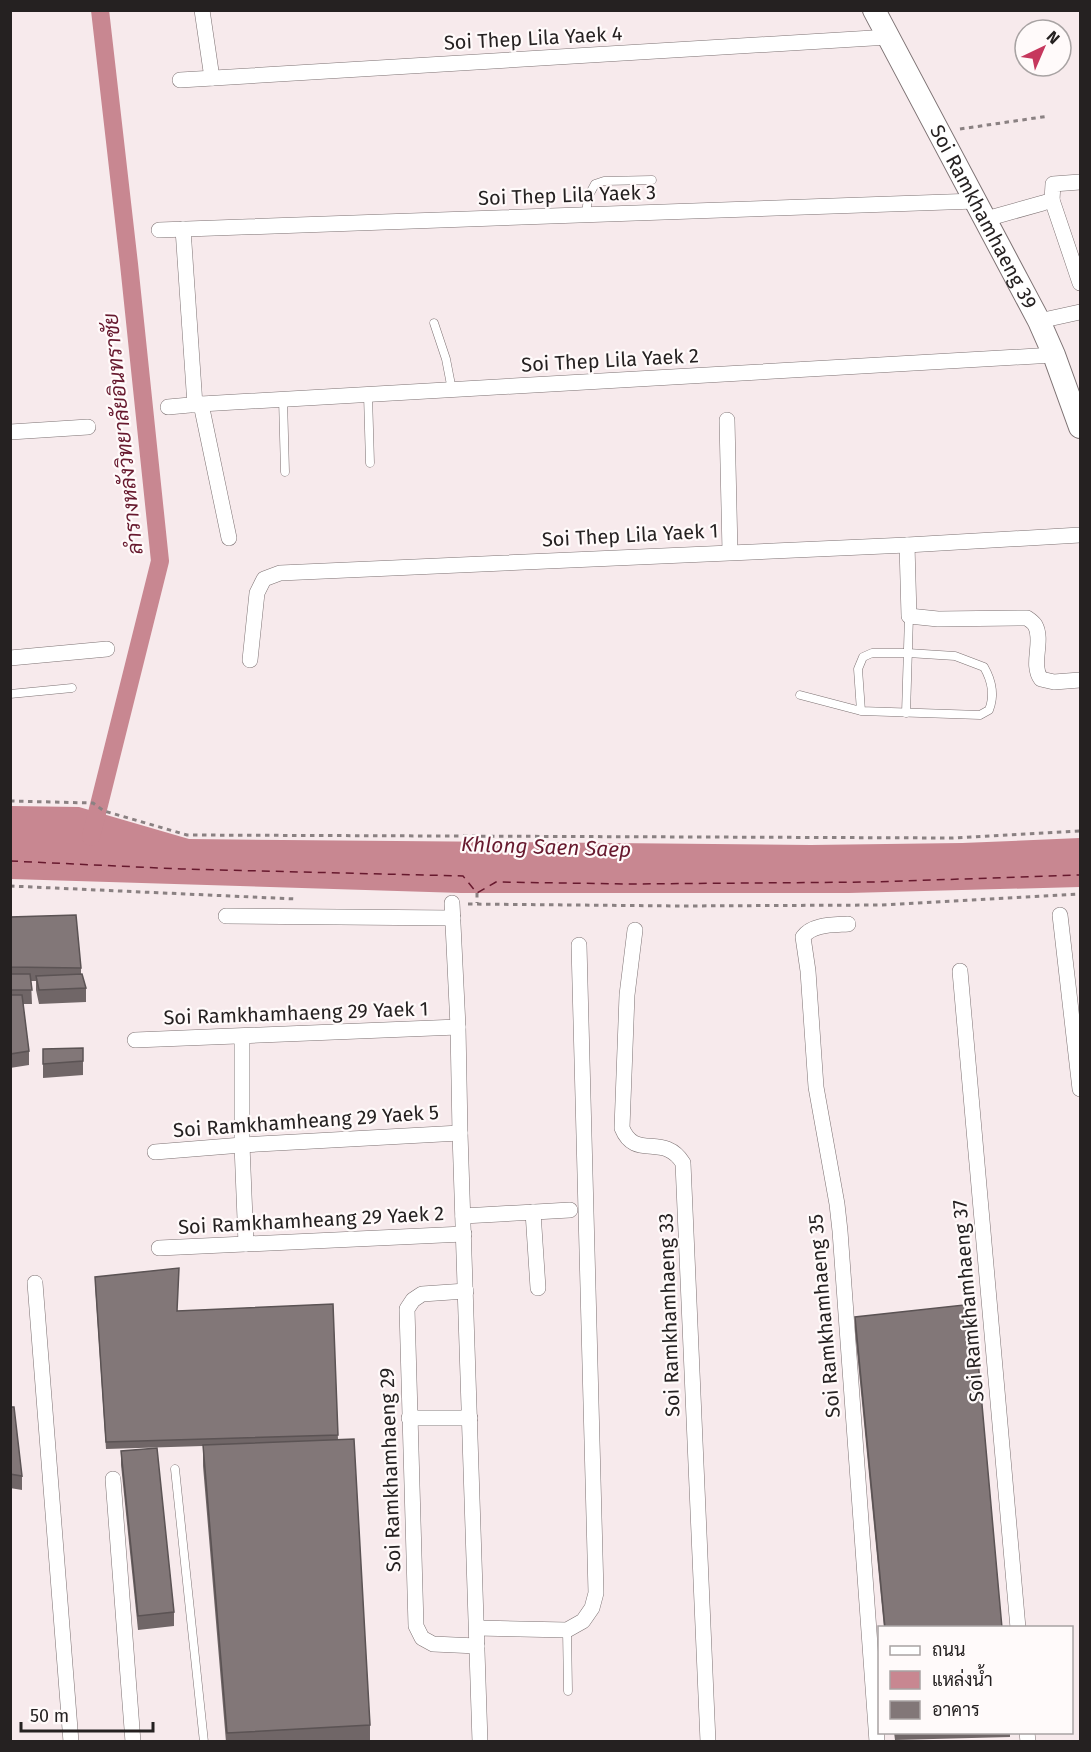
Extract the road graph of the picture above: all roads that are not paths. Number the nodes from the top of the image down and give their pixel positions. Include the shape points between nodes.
1 (202, 10) edge
2 (874, 10) edge
3 (888, 37) junction
4 (212, 78) junction
5 (180, 81) dead end
6 (652, 180) dead end
7 (1080, 182) edge
8 (1052, 200) junction
9 (981, 210) junction
10 (586, 215) junction
11 (183, 229) junction
12 (159, 230) dead end
13 (1080, 283) edge
14 (1080, 312) edge
15 (1039, 321) junction
16 (434, 323) dead end
17 (1054, 355) junction
18 (452, 390) junction
19 (368, 394) junction
20 (283, 399) junction
21 (198, 404) junction
22 (168, 407) dead end
23 (727, 420) dead end
24 (88, 427) dead end
25 (1080, 427) edge
26 (10, 432) edge
27 (370, 463) dead end
28 (285, 472) dead end
29 (1080, 535) edge
30 (230, 538) dead end
31 (907, 545) junction
32 (730, 552) junction
33 (909, 616) junction
34 (107, 649) dead end
35 (908, 653) junction
36 (10, 658) edge
37 (250, 660) dead end
38 (1080, 680) edge
39 (72, 688) dead end
40 (10, 694) edge
41 (800, 695) dead end
42 (861, 711) junction
43 (906, 713) junction
44 (1060, 915) dead end
45 (226, 916) dead end
46 (848, 924) dead end
47 (635, 930) dead end
48 (579, 945) dead end
49 (960, 972) dead end
50 (458, 1027) junction
51 (242, 1037) junction
52 (135, 1040) dead end
53 (1080, 1089) edge
54 (459, 1133) junction
55 (242, 1145) junction
56 (155, 1152) dead end
57 (570, 1210) dead end
58 (533, 1212) junction
59 (463, 1216) junction
60 (464, 1234) junction
61 (246, 1244) junction
62 (159, 1248) dead end
63 (35, 1283) dead end
64 (538, 1288) dead end
65 (466, 1291) junction
66 (409, 1418) junction
67 (470, 1418) junction
68 (176, 1469) dead end
69 (113, 1479) dead end
70 (1018, 1626) edge
71 (477, 1628) junction
72 (567, 1630) junction
73 (477, 1646) junction
74 (568, 1691) dead end
75 (70, 1742) edge
76 (133, 1742) edge
77 (204, 1742) edge
78 (480, 1742) edge
79 (708, 1742) edge
80 (877, 1742) edge

1 - 4 street
2 - 3 main road, Soi Ramkhamhaeng 39
3 - 4 street, Soi Thep Lila Yaek 4
3 - 9 main road, Soi Ramkhamhaeng 39
4 - 5 street, Soi Thep Lila Yaek 4
6 - 10 lane via 595,184
7 - 8 street via 1053,184
8 - 9 street, Soi Thep Lila Yaek 3
8 - 13 street
9 - 10 street, Soi Thep Lila Yaek 3
9 - 15 main road, Soi Ramkhamhaeng 39
10 - 11 street, Soi Thep Lila Yaek 3
11 - 12 street, Soi Thep Lila Yaek 3
11 - 21 street
14 - 15 street
15 - 17 main road, Soi Ramkhamhaeng 39
16 - 18 lane
17 - 18 street, Soi Thep Lila Yaek 2
17 - 25 main road, Soi Ramkhamhaeng 39
18 - 19 street, Soi Thep Lila Yaek 2
19 - 20 street, Soi Thep Lila Yaek 2
19 - 27 lane
20 - 21 street, Soi Thep Lila Yaek 2
20 - 28 lane
21 - 22 street, Soi Thep Lila Yaek 2
21 - 30 street
23 - 32 street
24 - 26 street
29 - 31 street, Soi Thep Lila Yaek 1
31 - 32 street, Soi Thep Lila Yaek 1
31 - 33 street
32 - 37 street, Soi Thep Lila Yaek 1 via 280,573 264,579 257,593
33 - 35 lane
33 - 38 street via 1027,618 1035,626 1036,672 1041,679
34 - 36 street
35 - 42 lane via 872,653 863,657 858,669
35 - 43 lane
35 - 43 lane via 956,656 984,666 991,678 993,701 989,711 980,715
39 - 40 lane
41 - 42 lane
42 - 43 lane
44 - 53 street
45 - 50 street via 452,911
46 - 80 street, Soi Ramkhamhaeng 35 via 814,928 803,937 816,1087 837,1204 852,1322
47 - 79 street, Soi Ramkhamhaeng 33 via 627,995 622,1128 625,1137 637,1145 663,1147 677,1153 683,1163
48 - 72 street via 596,1593 584,1621
49 - 70 street, Soi Ramkhamhaeng 37
50 - 51 street, Soi Ramkhamhaeng 29 Yaek 1
50 - 54 street
51 - 52 street, Soi Ramkhamhaeng 29 Yaek 1
51 - 55 street
54 - 55 street, Soi Ramkhamheang 29 Yaek 5
54 - 59 street
55 - 56 street, Soi Ramkhamheang 29 Yaek 5
55 - 61 street
57 - 58 street
58 - 59 street
58 - 64 street
59 - 60 street
60 - 61 street, Soi Ramkhamheang 29 Yaek 2
60 - 65 street
61 - 62 street, Soi Ramkhamheang 29 Yaek 2
63 - 75 street
65 - 66 street, Soi Ramkhamhaeng 29 via 422,1294 407,1309
65 - 67 street
66 - 67 street
66 - 73 street, Soi Ramkhamhaeng 29 via 416,1626 422,1638 433,1644
67 - 71 street
68 - 77 lane
69 - 76 street
71 - 72 street
71 - 73 street
72 - 74 lane
73 - 78 street

